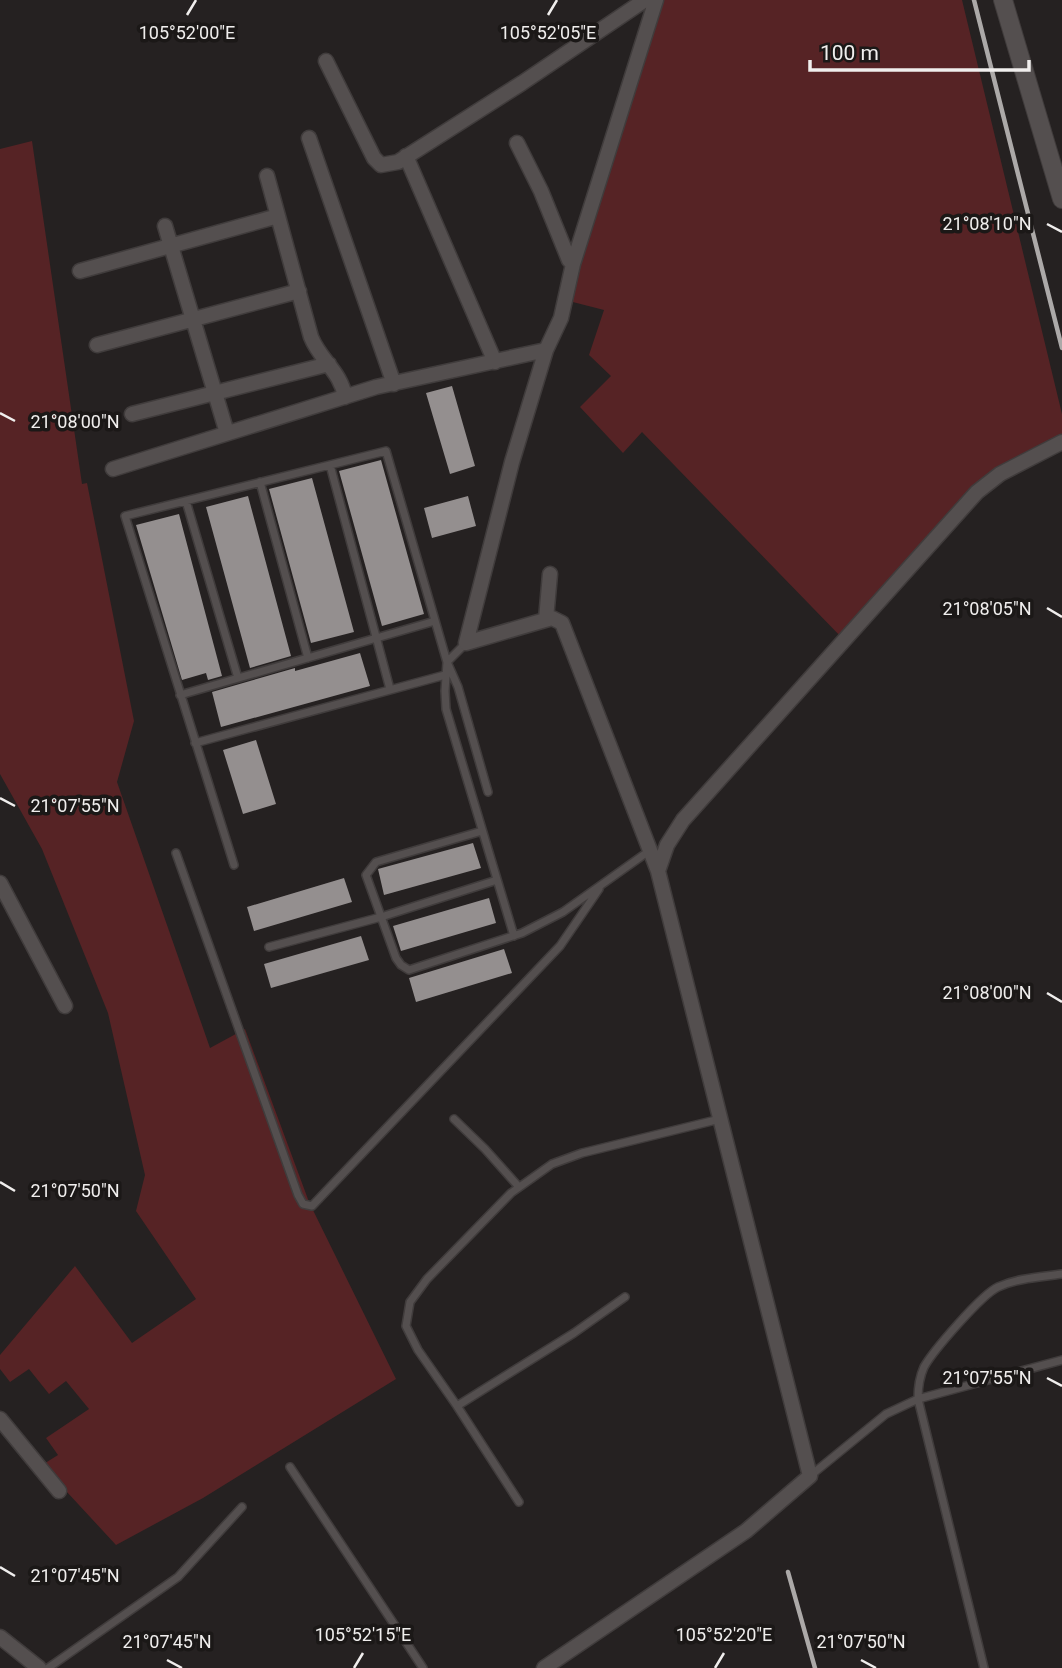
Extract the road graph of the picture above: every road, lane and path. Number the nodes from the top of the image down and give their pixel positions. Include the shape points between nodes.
1 (656, 0) edge
2 (1003, 0) edge
3 (634, 3) edge
4 (326, 61) dead end
5 (309, 138) dead end
6 (517, 143) dead end
7 (406, 156) junction
8 (267, 176) dead end
9 (1062, 199) edge
10 (278, 216) junction
11 (165, 226) dead end
12 (170, 246) junction
13 (573, 264) junction
14 (80, 271) dead end
15 (299, 291) junction
16 (194, 319) junction
17 (97, 345) dead end
18 (546, 350) junction
19 (495, 362) junction
20 (328, 364) junction
21 (394, 384) junction
22 (215, 392) junction
23 (345, 397) junction
24 (132, 414) dead end
25 (228, 433) junction
26 (1062, 442) edge
27 (330, 465) junction
28 (113, 469) dead end
29 (260, 482) junction
30 (186, 501) junction
31 (550, 574) dead end
32 (546, 620) junction
33 (435, 621) junction
34 (376, 638) junction
35 (466, 643) junction
36 (308, 658) junction
37 (447, 663) junction
38 (445, 675) junction
39 (238, 678) junction
40 (390, 689) junction
41 (180, 695) junction
42 (195, 743) junction
43 (488, 792) dead end
44 (482, 831) junction
45 (649, 851) junction
46 (176, 853) dead end
47 (234, 865) dead end
48 (658, 871) junction
49 (497, 880) junction
50 (0, 883) edge
51 (599, 889) junction
52 (381, 917) junction
53 (514, 936) junction
54 (269, 947) dead end
55 (65, 1006) dead end
56 (454, 1119) dead end
57 (720, 1119) junction
58 (519, 1187) junction
59 (1062, 1274) edge
60 (625, 1297) dead end
61 (1062, 1360) edge
62 (918, 1399) junction
63 (457, 1406) junction
64 (0, 1419) edge
65 (290, 1467) dead end
66 (810, 1476) junction
67 (59, 1491) dead end
68 (519, 1502) dead end
69 (242, 1507) dead end
70 (0, 1637) edge
71 (39, 1668) edge
72 (48, 1668) edge
73 (423, 1668) edge
74 (544, 1668) edge
75 (984, 1668) edge

1 - 13 street
2 - 9 street
3 - 7 street via 522,83
4 - 7 street via 376,162 387,166
5 - 21 street
6 - 13 street
7 - 19 street
8 - 10 street
10 - 12 street
10 - 15 street
11 - 12 street
12 - 14 street
12 - 16 street
13 - 18 street via 561,318
15 - 16 street
15 - 20 street via 316,351
16 - 17 street
16 - 22 street
18 - 19 street
18 - 35 street
19 - 21 street
20 - 22 street
20 - 23 street
21 - 23 street
22 - 24 street
22 - 25 street
23 - 25 street
25 - 28 street
26 - 48 street via 1000,474 976,493 683,820
27 - 29 lane
27 - 33 lane via 386,451
27 - 34 lane
29 - 30 lane
29 - 36 lane
30 - 39 lane
30 - 41 lane via 125,516
31 - 32 street
32 - 35 street
32 - 45 street via 556,618 562,623
33 - 34 lane
33 - 37 lane
34 - 36 lane
34 - 40 lane
35 - 37 lane
36 - 39 lane
37 - 38 lane
37 - 43 lane
38 - 40 lane
38 - 44 lane via 446,709
39 - 41 lane
40 - 42 lane
41 - 42 lane
42 - 47 lane
44 - 49 lane
44 - 52 lane via 376,862 366,874
45 - 48 street
45 - 51 lane
46 - 51 lane via 298,1195 303,1204 312,1206 560,946
48 - 57 street
49 - 52 lane
49 - 53 lane
50 - 55 street
51 - 53 lane
52 - 53 lane via 396,958 409,970
52 - 54 lane
56 - 58 lane
57 - 58 lane via 582,1153 552,1164
57 - 66 street
58 - 63 lane via 410,1302 406,1326
59 - 62 lane via 1015,1281 983,1298 925,1365
60 - 63 lane
61 - 62 lane
62 - 66 lane via 886,1414
62 - 75 lane
63 - 68 lane
64 - 67 street
65 - 73 lane
66 - 74 street via 746,1531
69 - 72 lane via 178,1577
70 - 71 street

